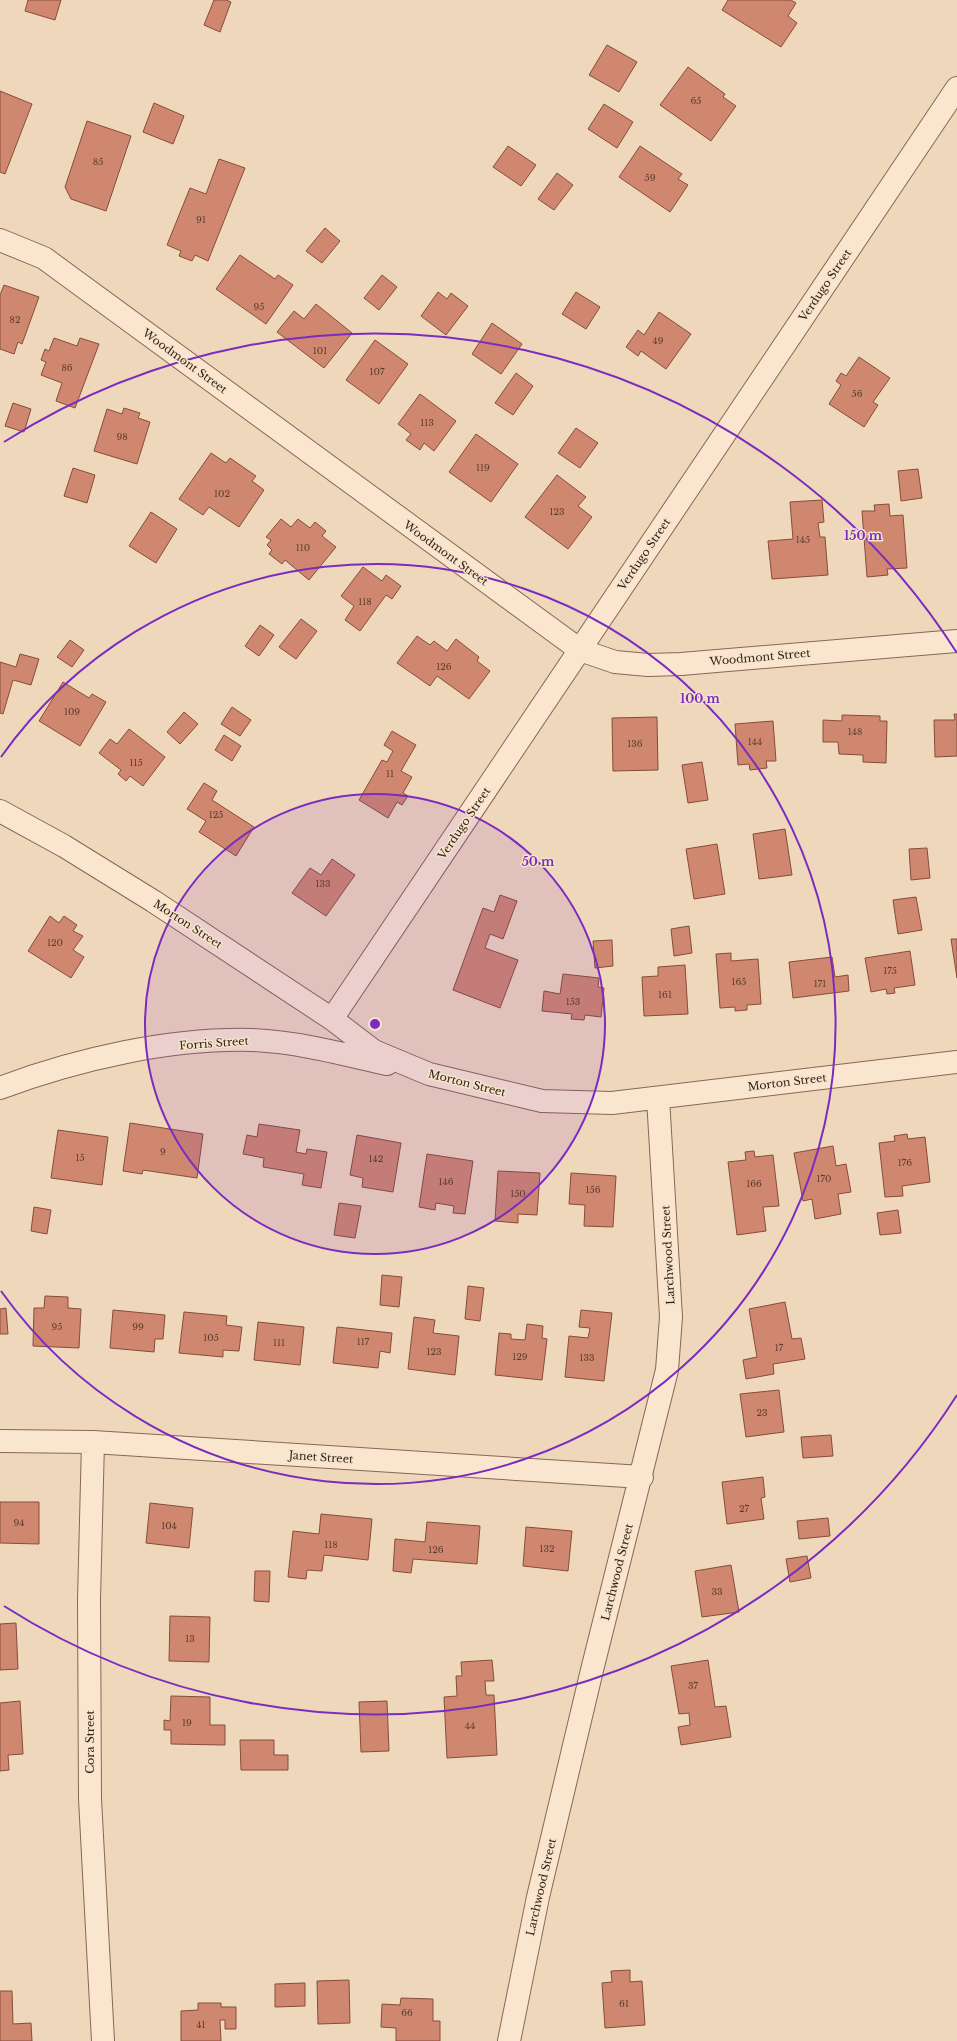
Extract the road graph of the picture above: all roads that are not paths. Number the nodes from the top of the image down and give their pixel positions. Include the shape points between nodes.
1 (957, 88) edge
2 (0, 240) edge
3 (957, 641) edge
4 (580, 650) junction
5 (0, 811) edge
6 (332, 1019) junction
7 (957, 1062) edge
8 (429, 1074) junction
9 (0, 1088) edge
10 (658, 1098) junction
11 (0, 1441) edge
12 (93, 1442) junction
13 (642, 1477) junction
14 (102, 2041) edge
15 (509, 2041) edge

1 - 4 street, Verdugo Street
2 - 4 street, Woodmont Street via 44,258
3 - 4 street, Woodmont Street via 648,665 615,662
4 - 6 street, Verdugo Street
5 - 6 street, Morton Street via 100,868
6 - 8 street, Morton Street via 374,1051
7 - 10 street, Morton Street
8 - 9 street, Forris Street via 311,1047 245,1040 151,1048 52,1070
8 - 10 street, Morton Street via 542,1102 612,1103
10 - 13 street, Larchwood Street via 671,1317 667,1370
11 - 12 street, Janet Street
12 - 13 street, Janet Street
12 - 14 street, Cora Street via 89,1600 90,1799
13 - 15 street, Larchwood Street via 592,1670 538,1897

